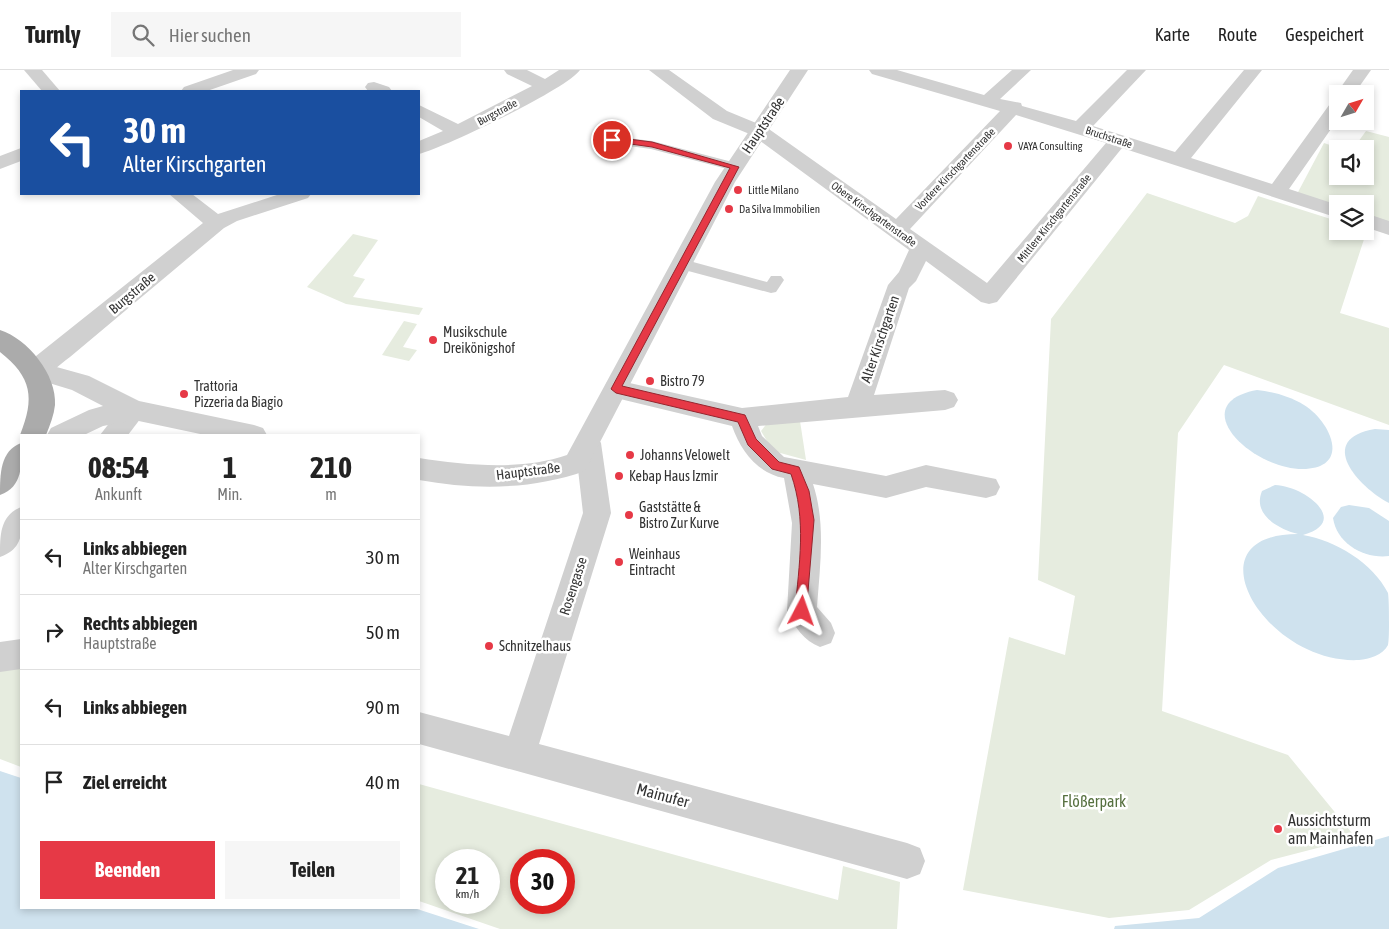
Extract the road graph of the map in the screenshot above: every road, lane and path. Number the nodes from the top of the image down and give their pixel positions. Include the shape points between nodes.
1 (33, 70) edge
2 (250, 70) edge
3 (513, 70) edge
4 (570, 70) edge
5 (658, 70) edge
6 (799, 70) edge
7 (878, 70) edge
8 (1022, 70) edge
9 (1137, 70) edge
10 (1253, 70) edge
11 (1362, 70) edge
12 (1351, 85) edge
13 (546, 86) junction
14 (51, 90) edge
15 (193, 90) edge
16 (989, 100) junction
17 (1014, 107) junction
18 (420, 111) edge
19 (1329, 118) edge
20 (1080, 128) junction
21 (459, 132) junction
22 (759, 132) junction
23 (612, 140) dead end
24 (1118, 140) junction
25 (420, 148) edge
26 (20, 154) edge
27 (1179, 160) junction
28 (0, 163) edge
29 (735, 167) junction
30 (1277, 192) junction
31 (181, 195) edge
32 (250, 195) edge
33 (298, 195) edge
34 (1329, 209) edge
35 (223, 219) junction
36 (1374, 223) edge
37 (1389, 228) edge
38 (897, 230) junction
39 (921, 248) junction
40 (682, 264) junction
41 (776, 280) dead end
42 (989, 296) joint
43 (0, 339) edge
44 (35, 370) junction
45 (616, 389) junction
46 (945, 400) dead end
47 (858, 406) junction
48 (134, 410) junction
49 (742, 418) junction
50 (32, 434) edge
51 (62, 434) edge
52 (114, 434) edge
53 (249, 434) edge
54 (588, 443) junction
55 (420, 469) edge
56 (796, 470) junction
57 (986, 487) dead end
58 (20, 520) edge
59 (0, 545) edge
60 (820, 633) dead end
61 (20, 654) edge
62 (0, 657) edge
63 (420, 728) edge
64 (519, 756) junction
65 (906, 861) dead end

1 - 14 street
2 - 15 street
3 - 13 street
4 - 13 street, Burgstraße
5 - 22 street, Obere Kirschgartenstraße via 720,115
6 - 22 street, Hauptstraße
7 - 16 street, Bruchstraße
8 - 16 street
9 - 20 street
10 - 27 street
11 - 12 street
13 - 21 street, Burgstraße
16 - 17 street, Bruchstraße
17 - 20 street, Bruchstraße
17 - 38 street, Vordere Kirschgartenstraße
18 - 21 street
19 - 30 street
20 - 24 street, Bruchstraße
21 - 25 street, Burgstraße
22 - 29 street, Hauptstraße
22 - 38 street, Obere Kirschgartenstraße
23 - 29 lane via 652,144
24 - 27 street, Bruchstraße
24 - 42 street, Mittlere Kirschgartenstraße
26 - 28 street
27 - 30 street, Bruchstraße
29 - 40 street, Hauptstraße
30 - 34 street, Bruchstraße
31 - 35 street
32 - 35 street, Burgstraße
33 - 35 street, Burgstraße
35 - 44 street, Burgstraße
36 - 37 street
38 - 39 street, Obere Kirschgartenstraße
39 - 42 street, Obere Kirschgartenstraße
39 - 47 street, Alter Kirschgarten via 908,276 899,285
40 - 41 lane via 771,288
40 - 45 street, Hauptstraße
43 - 44 main road via 22,355
44 - 48 street via 80,382
44 - 50 main road via 42,394
45 - 49 street, Alter Kirschgarten
45 - 54 street, Hauptstraße
46 - 47 street, Alter Kirschgarten
47 - 49 street, Alter Kirschgarten
48 - 51 street via 98,417
48 - 52 street
48 - 53 street
49 - 56 street via 751,442 776,466
54 - 55 street, Hauptstraße via 576,463 560,470 486,476
54 - 64 street, Rosengasse via 597,513
56 - 57 street via 886,487 926,476
56 - 60 street via 808,520 802,611
58 - 59 street
61 - 62 street
63 - 64 street, Mainufer
64 - 65 street, Mainufer

